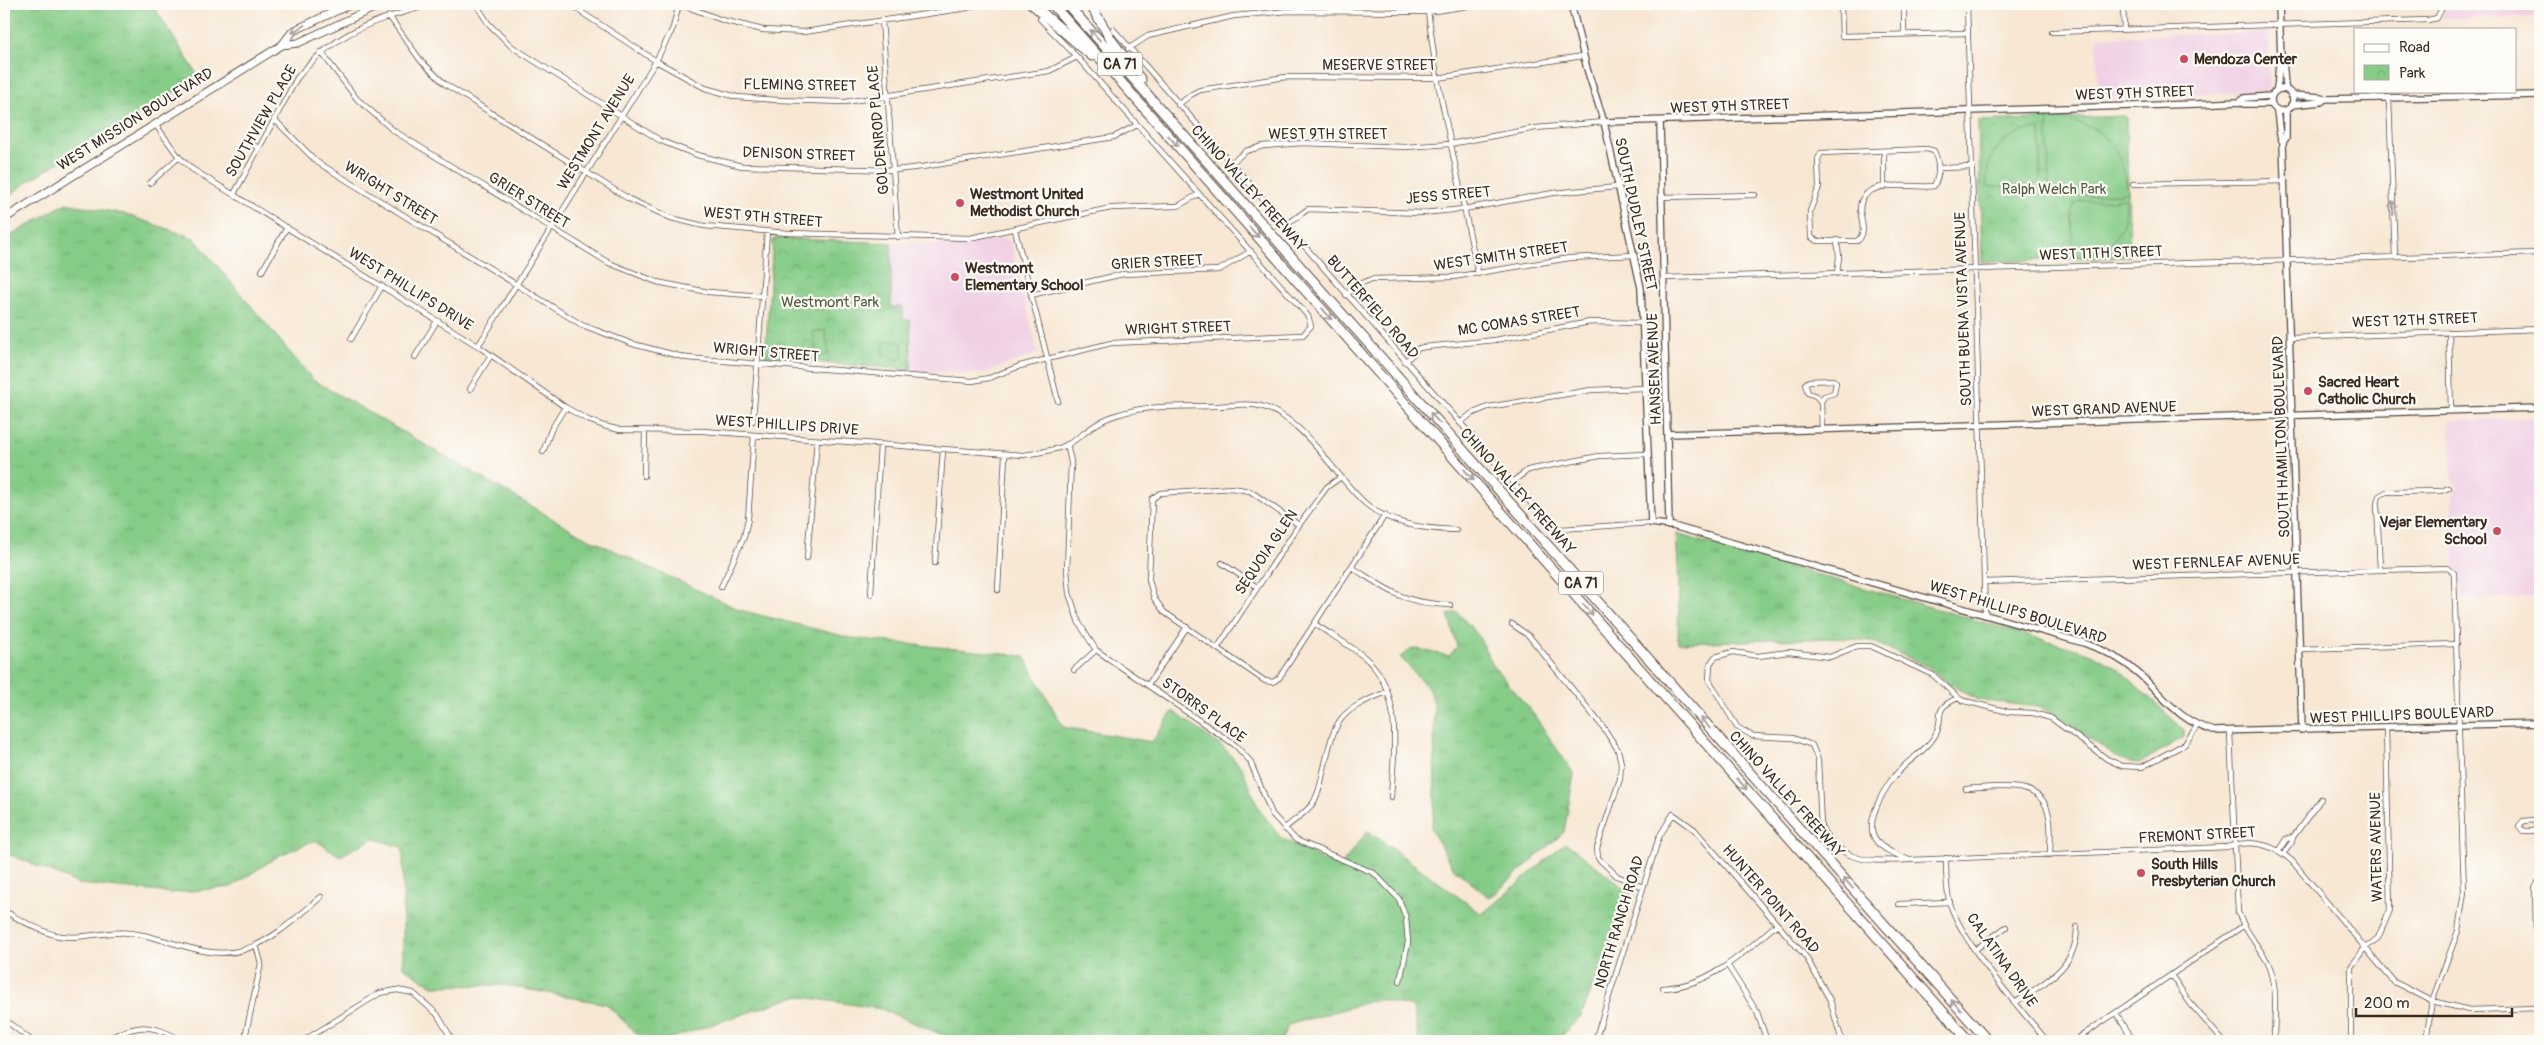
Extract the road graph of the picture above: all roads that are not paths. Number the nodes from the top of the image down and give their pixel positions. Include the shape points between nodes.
1 (351, 4) edge
2 (379, 4) edge
3 (433, 4) edge
4 (476, 4) edge
5 (573, 4) edge
6 (680, 4) edge
7 (976, 4) edge
8 (1032, 4) edge
9 (1052, 4) edge
10 (1067, 4) edge
11 (1090, 4) edge
12 (1427, 4) edge
13 (1482, 4) edge
14 (1571, 4) edge
15 (1841, 4) edge
16 (1904, 4) edge
17 (1966, 4) edge
18 (2123, 4) edge
19 (2279, 4) edge
20 (2441, 4) edge
21 (1428, 12) junction
22 (388, 16) junction
23 (1040, 19) dead end
24 (882, 20) junction
25 (2280, 25) junction
26 (1113, 29) dead end
27 (2124, 29) junction
28 (2052, 32) dead end
29 (1904, 33) junction
30 (1967, 33) junction
31 (282, 45) junction
32 (1128, 49) junction
33 (321, 52) junction
34 (1077, 56) junction
35 (1584, 56) junction
36 (2281, 59) junction
37 (656, 60) junction
38 (1438, 78) junction
39 (2276, 91) junction
40 (2289, 92) junction
41 (2540, 94) edge
42 (887, 96) junction
43 (2271, 96) junction
44 (2389, 98) junction
45 (2325, 99) junction
46 (2239, 102) junction
47 (2271, 104) junction
48 (1140, 105) junction
49 (1178, 105) junction
50 (2289, 107) junction
51 (2276, 109) junction
52 (1970, 110) junction
53 (621, 116) junction
54 (274, 120) junction
55 (1660, 121) junction
56 (1604, 122) junction
57 (155, 124) junction
58 (1174, 124) junction
59 (1137, 125) junction
60 (243, 140) dead end
61 (2283, 142) junction
62 (1450, 144) junction
63 (259, 148) junction
64 (1884, 151) junction
65 (179, 157) junction
66 (1230, 164) junction
67 (1971, 167) junction
68 (1938, 168) junction
69 (894, 170) junction
70 (586, 173) junction
71 (2285, 181) junction
72 (150, 183) dead end
73 (2133, 184) dead end
74 (1617, 186) junction
75 (1884, 187) junction
76 (234, 194) junction
77 (1199, 194) junction
78 (1756, 195) dead end
79 (1662, 197) junction
80 (1464, 209) junction
81 (4, 219) edge
82 (1285, 226) junction
83 (288, 228) junction
84 (551, 229) junction
85 (1014, 230) junction
86 (767, 232) junction
87 (898, 237) junction
88 (1837, 240) junction
89 (1251, 251) junction
90 (2540, 253) edge
91 (1634, 255) junction
92 (2395, 257) junction
93 (2288, 260) junction
94 (1975, 270) junction
95 (262, 271) dead end
96 (1478, 274) junction
97 (1837, 274) junction
98 (1664, 278) junction
99 (382, 286) junction
100 (517, 286) junction
101 (1031, 295) junction
102 (1346, 295) junction
103 (763, 296) junction
104 (437, 321) junction
105 (1643, 323) junction
106 (2540, 329) edge
107 (2449, 332) junction
108 (2290, 338) junction
109 (351, 339) dead end
110 (478, 346) junction
111 (492, 355) junction
112 (415, 357) dead end
113 (1046, 359) junction
114 (1405, 362) junction
115 (757, 364) junction
116 (1644, 388) junction
117 (470, 389) dead end
118 (1058, 401) dead end
119 (1821, 402) junction
120 (565, 407) junction
121 (2540, 408) edge
122 (2452, 411) junction
123 (2293, 415) junction
124 (753, 421) dead end
125 (1460, 423) junction
126 (1979, 425) junction
127 (1822, 430) junction
128 (644, 431) junction
129 (1668, 434) junction
130 (754, 435) junction
131 (817, 440) junction
132 (1067, 444) junction
133 (880, 445) junction
134 (943, 450) junction
135 (543, 452) dead end
136 (1646, 454) junction
137 (1005, 455) junction
138 (644, 476) dead end
139 (1340, 477) junction
140 (1512, 482) junction
141 (2449, 488) dead end
142 (1385, 515) junction
143 (1651, 523) junction
144 (1299, 525) junction
145 (1669, 526) junction
146 (1561, 529) joint
147 (1456, 530) dead end
148 (807, 558) dead end
149 (935, 563) dead end
150 (1222, 563) dead end
151 (1353, 568) junction
152 (2380, 570) junction
153 (2297, 571) junction
154 (1984, 582) junction
155 (721, 587) dead end
156 (1257, 587) junction
157 (998, 590) dead end
158 (871, 594) dead end
159 (1450, 605) dead end
160 (1985, 613) junction
161 (1315, 624) junction
162 (1512, 624) dead end
163 (1186, 627) junction
164 (2457, 644) junction
165 (1218, 647) junction
166 (2300, 649) junction
167 (1096, 650) junction
168 (1074, 670) dead end
169 (1148, 685) junction
170 (1387, 692) junction
171 (1958, 698) junction
172 (2540, 723) edge
173 (2197, 726) junction
174 (2459, 726) junction
175 (2386, 728) junction
176 (2302, 730) junction
177 (2230, 732) junction
178 (1966, 789) dead end
179 (1391, 797) dead end
180 (2321, 799) dead end
181 (1673, 814) joint
182 (1284, 829) junction
183 (2293, 837) junction
184 (2234, 844) junction
185 (2278, 850) junction
186 (2284, 853) junction
187 (2050, 855) junction
188 (1946, 858) junction
189 (1910, 860) junction
190 (2540, 879) edge
191 (1643, 887) junction
192 (321, 897) dead end
193 (1950, 902) junction
194 (1899, 904) dead end
195 (4, 911) edge
196 (1777, 924) junction
197 (2243, 926) junction
198 (2077, 927) dead end
199 (2006, 928) dead end
200 (2540, 938) edge
201 (256, 945) junction
202 (1976, 949) junction
203 (2364, 949) junction
204 (1728, 966) junction
205 (2171, 975) junction
206 (1400, 981) dead end
207 (1663, 988) dead end
208 (2432, 1001) junction
209 (2015, 1003) junction
210 (2540, 1008) edge
211 (2116, 1013) junction
212 (4, 1019) edge
213 (1766, 1039) edge
214 (32, 1041) edge
215 (102, 1041) edge
216 (183, 1041) edge
217 (248, 1041) edge
218 (303, 1041) edge
219 (453, 1041) edge
220 (1595, 1041) edge
221 (1749, 1041) edge
222 (1842, 1041) edge
223 (1969, 1041) edge
224 (1988, 1041) edge
225 (2047, 1041) edge
226 (2074, 1041) edge
227 (2134, 1041) edge
228 (2223, 1041) edge
229 (2274, 1041) edge
230 (2351, 1041) edge
231 (2426, 1041) edge

1 -> 31 main road via 293,31
2 - 31 main road via 298,42
3 - 22 street, SOUTHVIEW PLACE
4 - 53 street, DENISON STREET via 488,23 511,46
5 - 37 street, FLEMING STREET
6 - 24 street via 722,20 763,30 804,32
6 - 37 street, WESTMONT AVENUE via 673,28
7 - 24 street
8 - 48 highway
9 - 48 highway, CHINO VALLEY FREEWAY / CA 71
58 -> 10 highway, CHINO VALLEY FREEWAY / CA 71
11 - 58 highway via 1112,41
12 - 21 street
13 - 21 street
14 - 35 street, SOUTH DUDLEY STREET
15 - 29 street via 1842,36
16 - 29 street
17 - 30 street, SOUTH BUENA VISTA AVENUE
18 - 27 street
19 - 25 street
20 - 25 street via 2437,18 2428,20
21 - 32 street via 1299,10 1234,16 1148,36
21 - 38 street
22 - 33 street, SOUTHVIEW PLACE via 356,29
22 - 70 street, WEST 9TH STREET via 421,61 446,84
23 - 34 street
24 - 42 street, GOLDENROD PLACE
25 - 27 street
25 - 36 street
26 - 32 street, BUTTERFIELD ROAD
27 - 28 street
29 - 30 street
30 - 52 street, SOUTH BUENA VISTA AVENUE
31 - 57 main road, WEST MISSION BOULEVARD
32 - 49 street, BUTTERFIELD ROAD
33 - 54 street, SOUTHVIEW PLACE via 297,78
33 - 84 street, GRIER STREET via 357,99 394,131
34 - 42 street, FLEMING STREET via 1049,71
34 - 59 street
35 - 38 street, MESERVE STREET
35 - 56 street, SOUTH DUDLEY STREET
36 - 39 street
36 - 40 street via 2284,82
37 - 42 street, FLEMING STREET via 705,88 737,97 845,102
37 - 53 street, WESTMONT AVENUE
38 - 49 street, MESERVE STREET via 1286,77 1200,90
38 - 62 street
39 - 40 street
39 - 43 street
40 - 45 street
40 - 50 street
41 - 44 street
42 - 69 street, GOLDENROD PLACE
43 - 46 street, WEST 9TH STREET via 2244,98
43 - 47 street
44 - 45 street
92 -> 44 street
45 - 50 street
46 - 47 street, WEST 9TH STREET
46 - 52 street, WEST 9TH STREET
47 - 51 street
48 -> 223 highway, CHINO VALLEY FREEWAY / CA 71
49 - 66 street, BUTTERFIELD ROAD
50 - 51 street
50 - 61 street, SOUTH HAMILTON BOULEVARD
51 - 61 street, SOUTH HAMILTON BOULEVARD
52 - 55 street, WEST 9TH STREET
52 - 67 street, SOUTH BUENA VISTA AVENUE
53 - 69 street, DENISON STREET via 661,141 697,155 742,166
53 - 70 street, WESTMONT AVENUE
54 - 63 street, SOUTHVIEW PLACE
54 - 100 street, WRIGHT STREET via 317,162
55 - 56 street, WEST 9TH STREET
55 - 79 street, HANSEN AVENUE
56 - 62 street, WEST 9TH STREET via 1536,128
56 - 74 street, SOUTH DUDLEY STREET
57 - 65 street, WEST PHILLIPS DRIVE
57 - 81 main road, WEST MISSION BOULEVARD
224 -> 58 highway, CHINO VALLEY FREEWAY / CA 71
59 - 69 street, DENISON STREET via 1114,137
59 - 77 street
60 - 63 street
61 - 71 street, SOUTH HAMILTON BOULEVARD
62 - 66 street, WEST 9TH STREET via 1405,147 1283,144 1253,148
62 - 80 street
63 - 76 street, SOUTHVIEW PLACE
64 - 68 street via 1934,151
64 - 75 street
64 - 88 street via 1821,153 1818,159 1820,186 1810,211 1810,232 1817,242
65 - 72 street
65 - 76 street, WEST PHILLIPS DRIVE via 192,169
66 - 82 street, BUTTERFIELD ROAD
67 - 68 street
67 - 94 street, SOUTH BUENA VISTA AVENUE
68 - 75 street via 1934,186
69 - 87 street, GOLDENROD PLACE
70 - 84 street, WESTMONT AVENUE
70 - 86 street, WEST 9TH STREET via 629,200 671,218 704,226
71 - 73 street
71 - 93 street, SOUTH HAMILTON BOULEVARD
74 - 80 street, JESS STREET
74 - 91 street, SOUTH DUDLEY STREET
75 - 88 street via 1874,189 1861,200 1862,237 1857,241
76 - 83 street, WEST PHILLIPS DRIVE
77 - 85 street, WEST 9TH STREET via 1178,206 1111,208
77 - 89 street
78 - 79 street
79 - 98 street, HANSEN AVENUE
80 - 82 street, JESS STREET via 1422,213 1315,209 1303,211
80 - 96 street
82 - 102 street, BUTTERFIELD ROAD
83 - 95 street
83 - 99 street, WEST PHILLIPS DRIVE
84 - 100 street, WESTMONT AVENUE
84 - 103 street, GRIER STREET via 608,263 657,282 708,292
85 - 87 street, WEST 9TH STREET via 970,238
85 - 101 street
86 - 87 street, WEST 9TH STREET
86 - 103 street
88 - 97 street
89 - 101 street, GRIER STREET via 1219,270 1123,274
89 - 113 street, WRIGHT STREET via 1308,316 1308,331 1303,335 1136,340
90 - 92 street, WEST 11TH STREET
91 - 96 street, WEST SMITH STREET via 1570,258
91 - 105 street, SOUTH DUDLEY STREET via 1641,288
92 - 93 street, WEST 11TH STREET
93 - 94 street, WEST 11TH STREET
93 - 108 street, SOUTH HAMILTON BOULEVARD
94 - 97 street, WEST 11TH STREET
94 - 126 street, SOUTH BUENA VISTA AVENUE
96 - 102 street, WEST SMITH STREET via 1372,279 1359,284
97 - 98 street, WEST 11TH STREET
98 - 129 street, HANSEN AVENUE
99 - 104 street, WEST PHILLIPS DRIVE
99 - 109 street
100 - 110 street, WESTMONT AVENUE
100 - 115 street, WRIGHT STREET via 582,325 633,344 687,358
101 - 113 street
102 - 114 street, BUTTERFIELD ROAD
103 - 115 street
104 - 110 street, WEST PHILLIPS DRIVE
104 - 112 street
105 - 114 street, MC COMAS STREET via 1590,322 1495,340 1425,346
105 - 116 street, SOUTH DUDLEY STREET
106 - 107 street, WEST 12TH STREET
107 - 108 street, WEST 12TH STREET
107 - 122 street
108 - 123 street, SOUTH HAMILTON BOULEVARD
110 - 111 street, WEST PHILLIPS DRIVE
111 - 117 street
111 - 120 street, WEST PHILLIPS DRIVE
113 - 115 street, WRIGHT STREET via 972,381
113 - 118 street
114 - 125 street, BUTTERFIELD ROAD
115 - 124 street
116 - 125 street via 1591,390 1488,407
116 - 136 street, SOUTH DUDLEY STREET
119 - 119 street via 1824,396 1834,393 1836,383 1833,380 1805,384 1808,393
119 - 127 street
120 - 128 street, WEST PHILLIPS DRIVE via 604,426
120 - 135 street
121 - 122 street, WEST GRAND AVENUE
122 - 123 street, WEST GRAND AVENUE
123 - 126 street, WEST GRAND AVENUE
123 - 153 street, SOUTH HAMILTON BOULEVARD
125 - 140 street, BUTTERFIELD ROAD
126 - 127 street, WEST GRAND AVENUE
126 - 154 street, SOUTH BUENA VISTA AVENUE
127 - 129 street, WEST GRAND AVENUE
128 - 130 street, WEST PHILLIPS DRIVE
128 - 138 street
129 - 145 street, HANSEN AVENUE
130 - 131 street, WEST PHILLIPS DRIVE
130 - 155 street via 748,519 744,537
131 - 133 street, WEST PHILLIPS DRIVE
131 - 148 street
132 - 137 street, WEST PHILLIPS DRIVE via 1042,453
132 - 139 street, WEST PHILLIPS DRIVE via 1106,419 1126,411 1254,405 1273,410 1291,421
132 - 167 street, STORRS PLACE via 1071,462 1068,592 1079,623
133 - 134 street, WEST PHILLIPS DRIVE
133 - 158 street
134 - 137 street, WEST PHILLIPS DRIVE
134 - 149 street
136 - 140 street via 1599,456 1528,470
136 - 143 street, SOUTH DUDLEY STREET
137 - 157 street
139 - 142 street, WEST PHILLIPS DRIVE via 1367,505
139 - 144 street, SEQUOIA GLEN via 1327,487
140 - 146 street, BUTTERFIELD ROAD via 1546,520
141 - 152 street via 2386,492 2379,496
142 - 147 street, WEST PHILLIPS DRIVE via 1419,527
142 - 151 street
143 - 145 street, WEST PHILLIPS BOULEVARD
143 - 146 street, WEST PHILLIPS BOULEVARD
144 - 156 street, SEQUOIA GLEN
144 - 163 street via 1250,491 1232,488 1160,493 1152,499 1149,580 1154,598 1164,612
145 - 160 street, WEST PHILLIPS BOULEVARD
150 - 156 street
151 - 159 street via 1410,601
151 - 161 street
152 - 153 street, WEST FERNLEAF AVENUE
152 - 164 street, WEST FERNLEAF AVENUE via 2448,568 2454,573
153 - 154 street, WEST FERNLEAF AVENUE
153 - 166 street, SOUTH HAMILTON BOULEVARD
154 - 160 street, SOUTH BUENA VISTA AVENUE
156 - 165 street, SEQUOIA GLEN
160 - 173 street, WEST PHILLIPS BOULEVARD via 2106,651 2139,674 2178,714
161 - 165 street via 1279,678 1273,682 1265,681
161 - 170 street via 1364,657
162 - 191 street via 1529,636 1615,744 1621,763 1620,779 1597,848 1598,858 1617,876
163 - 165 street
163 - 169 street
164 - 166 street
164 - 174 street
166 - 176 street, SOUTH HAMILTON BOULEVARD
167 - 168 street
167 - 169 street, STORRS PLACE
169 - 182 street, STORRS PLACE via 1235,745 1250,761 1272,814
170 - 179 street via 1393,711
170 - 182 street via 1357,704 1335,725 1313,803
171 - 173 street via 1988,708 2051,718 2107,759 2122,766 2142,767 2185,744
171 - 189 street via 1947,702 1940,710 1935,737 1890,781 1875,812 1872,824 1876,841
171 - 189 street, FREMONT STREET via 1933,675 1870,646 1857,646 1830,657 1789,652 1758,656 1733,652 1715,657 1710,664 1710,680 1737,727 1753,736 1804,741 1816,752 1821,827 1826,835 1856,859
172 - 174 street, WEST PHILLIPS BOULEVARD
173 - 177 street, WEST PHILLIPS BOULEVARD
174 - 175 street, WEST PHILLIPS BOULEVARD
174 - 208 street via 2464,863 2462,914 2453,949
175 - 176 street, WEST PHILLIPS BOULEVARD
175 - 203 street, WATERS AVENUE via 2390,910 2378,938
176 - 177 street, WEST PHILLIPS BOULEVARD
177 - 184 street
178 - 187 street via 2020,787 2039,795 2050,816
180 - 183 street
181 - 191 street, NORTH RANCH ROAD via 1659,837
181 - 196 street, HUNTER POINT ROAD via 1694,829
182 - 206 street, STORRS PLACE via 1312,848 1374,873 1399,899 1406,918 1408,942
183 - 185 street via 2286,839
183 - 186 street
184 - 185 street, FREMONT STREET via 2258,843
184 - 187 street, FREMONT STREET via 2227,847
184 - 197 street via 2236,897
185 - 186 street, FREMONT STREET
186 - 203 street, FREMONT STREET
187 - 188 street, FREMONT STREET
188 - 189 street, FREMONT STREET
188 - 193 street, CALATINA DRIVE
190 - 200 street via 2535,887 2536,934
191 - 220 street, NORTH RANCH ROAD
192 - 201 street via 282,929
193 - 194 street
193 - 202 street, CALATINA DRIVE via 1960,926
195 - 201 street via 58,935 132,933 206,951 226,952
196 - 204 street
196 - 222 street, HUNTER POINT ROAD via 1809,962 1830,1000
197 - 205 street
197 - 229 street via 2268,964 2274,994
198 - 209 street via 2077,943 2066,964
199 - 202 street
201 - 217 street via 261,963 246,1033
202 - 209 street, CALATINA DRIVE
203 - 208 street, FREMONT STREET via 2394,982
203 - 230 street, WATERS AVENUE via 2351,966
204 - 207 street via 1687,985
204 - 213 street via 1757,1012
205 - 211 street
205 - 228 street
208 - 210 street, FREMONT STREET via 2469,1010
208 - 231 street
209 - 225 street, CALATINA DRIVE
211 - 226 street
211 - 227 street
212 - 214 street
213 - 221 street
215 - 216 street via 132,1028 151,1026
218 - 219 street via 380,993 397,990 413,993 436,1014

